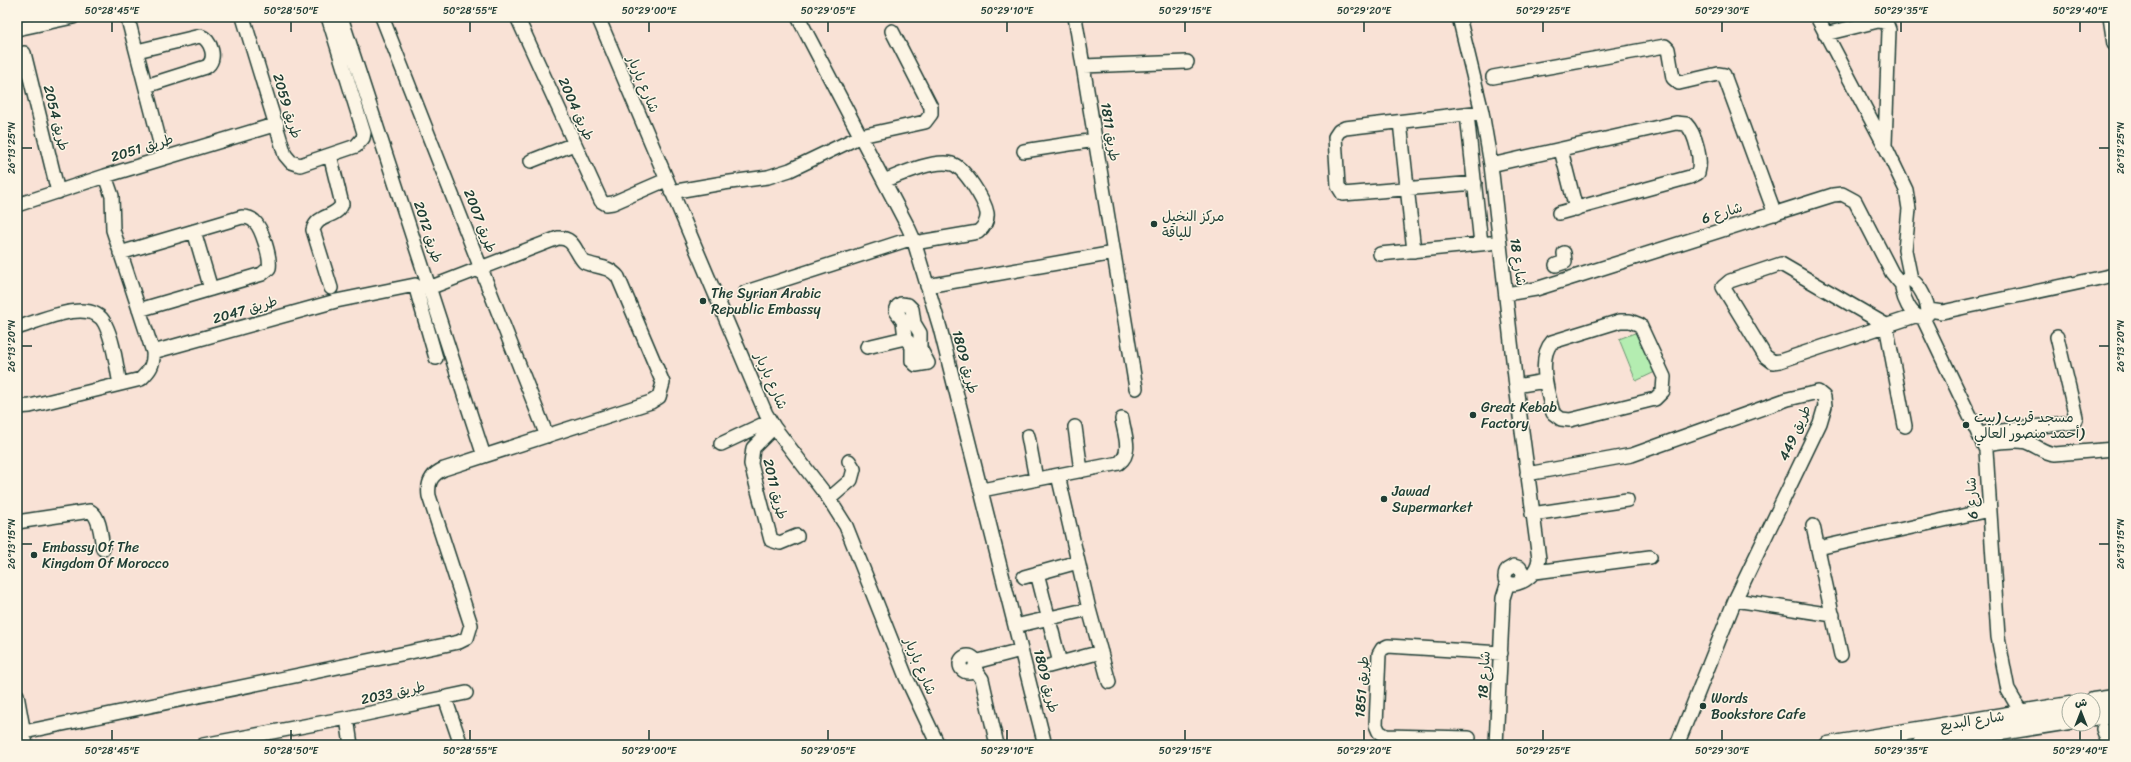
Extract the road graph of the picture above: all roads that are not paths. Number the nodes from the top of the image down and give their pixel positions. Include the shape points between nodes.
1 (73, 17) edge
2 (243, 17) edge
3 (328, 17) edge
4 (341, 17) edge
5 (382, 17) edge
6 (517, 17) edge
7 (598, 17) edge
8 (798, 17) edge
9 (1075, 17) edge
10 (1459, 17) edge
11 (1817, 17) edge
12 (2110, 17) edge
13 (47, 20) edge
14 (129, 22) dead end
15 (17, 29) edge
16 (892, 31) dead end
17 (1825, 34) junction
18 (2114, 44) edge
19 (137, 51) junction
20 (24, 52) dead end
21 (1187, 62) dead end
22 (1083, 66) junction
23 (1493, 77) dead end
24 (146, 86) junction
25 (1482, 112) junction
26 (1467, 114) junction
27 (1400, 122) junction
28 (276, 124) junction
29 (861, 136) junction
30 (1095, 140) junction
31 (574, 144) junction
32 (1885, 146) junction
33 (1561, 150) junction
34 (1024, 151) dead end
35 (330, 155) junction
36 (164, 158) junction
37 (531, 161) dead end
38 (1491, 165) junction
39 (106, 176) junction
40 (666, 180) junction
41 (884, 181) junction
42 (1475, 183) junction
43 (1407, 189) junction
44 (58, 192) junction
45 (671, 192) junction
46 (17, 205) edge
47 (1576, 209) junction
48 (1560, 213) dead end
49 (1775, 214) junction
50 (194, 231) junction
51 (913, 241) junction
52 (1499, 242) junction
53 (1481, 244) junction
54 (1414, 250) junction
55 (1114, 252) junction
56 (120, 253) junction
57 (1380, 254) dead end
58 (1562, 260) dead end
59 (481, 268) junction
60 (2114, 274) edge
61 (1571, 278) junction
62 (1906, 281) junction
63 (928, 286) junction
64 (331, 288) dead end
65 (430, 288) junction
66 (211, 289) junction
67 (746, 292) dead end
68 (1506, 294) junction
69 (1922, 296) junction
70 (1908, 303) junction
71 (139, 310) junction
72 (1922, 315) junction
73 (909, 322) dead end
74 (1886, 325) junction
75 (17, 328) edge
76 (940, 328) junction
77 (2057, 337) dead end
78 (914, 341) junction
79 (867, 347) dead end
80 (153, 352) junction
81 (436, 358) dead end
82 (933, 362) dead end
83 (1545, 381) junction
84 (120, 384) junction
85 (1516, 386) junction
86 (1136, 388) dead end
87 (30, 406) junction
88 (17, 407) edge
89 (17, 413) edge
90 (1122, 419) dead end
91 (772, 424) junction
92 (1905, 426) dead end
93 (1075, 427) dead end
94 (547, 436) junction
95 (1028, 436) dead end
96 (1981, 439) junction
97 (720, 444) dead end
98 (2114, 449) edge
99 (484, 456) junction
100 (849, 461) dead end
101 (1081, 471) junction
102 (1527, 474) junction
103 (1058, 475) junction
104 (1036, 479) junction
105 (982, 490) junction
106 (830, 499) junction
107 (1627, 500) dead end
108 (1989, 510) junction
109 (1532, 514) junction
110 (17, 522) edge
111 (1813, 526) dead end
112 (797, 536) dead end
113 (1818, 548) junction
114 (103, 549) dead end
115 (1538, 552) junction
116 (1650, 557) dead end
117 (1078, 562) junction
118 (1535, 572) junction
119 (1037, 573) junction
120 (1024, 577) dead end
121 (1517, 579) junction
122 (1735, 600) junction
123 (1089, 609) junction
124 (1833, 615) junction
125 (1048, 618) junction
126 (1015, 626) junction
127 (1021, 650) junction
128 (1101, 652) junction
129 (1501, 653) junction
130 (1841, 655) dead end
131 (1109, 682) dead end
132 (2008, 690) junction
133 (466, 693) dead end
134 (17, 695) edge
135 (445, 698) junction
136 (2114, 698) edge
137 (2101, 700) edge
138 (2061, 706) edge
139 (18, 710) edge
140 (2024, 712) junction
141 (2114, 714) edge
142 (2003, 716) junction
143 (347, 718) junction
144 (2101, 721) edge
145 (2061, 723) edge
146 (2101, 729) edge
147 (24, 732) junction
148 (1469, 738) dead end
149 (263, 740) edge
150 (1963, 741) edge
151 (26, 745) edge
152 (203, 745) edge
153 (351, 745) edge
154 (461, 745) edge
155 (938, 745) edge
156 (997, 745) edge
157 (1045, 745) edge
158 (1496, 745) edge
159 (1677, 745) edge
160 (1828, 745) edge
161 (1920, 745) edge
162 (2109, 745) edge

1 - 13 street
2 - 28 street, طريق 2059
3 - 35 street, طريق 2059 via 364,133 356,146
4 - 65 street, طريق 2012
5 - 59 street, طريق 2007
6 - 31 street, طريق 2004
7 - 40 street, شارع باربار
8 - 29 street, طريق 1809
9 - 22 street, طريق 1811
10 - 25 street, شارع 18
11 - 17 street
12 - 18 street
13 - 15 street
14 - 19 street
16 - 29 street via 931,107 931,114 928,120 922,123
17 - 32 street
17 - 32 street via 1878,21 1886,22 1889,30
19 - 24 street
19 - 24 street via 197,36 207,40 213,56 212,62 206,67
20 - 44 street, طريق 2054
21 - 22 street
22 - 30 street, طريق 1811
23 - 49 street via 1665,46 1676,82 1724,75
24 - 36 street
25 - 26 street
25 - 38 street, شارع 18
26 - 27 street
26 - 42 street
27 - 43 street
27 - 43 street via 1345,128 1339,131 1335,137 1338,186 1340,192 1346,195
28 - 35 street, طريق 2059 via 285,155 290,162 300,165
28 - 36 street, طريق 2051
29 - 41 street, طريق 1809
29 - 45 street via 774,176
30 - 34 street
30 - 55 street, طريق 1811
31 - 37 street
31 - 40 street, طريق 2004 via 598,198 606,204
32 - 62 street via 1908,196 1910,209 1905,250
33 - 38 street
33 - 47 street
33 - 47 street via 1676,123 1686,124 1691,129 1700,165 1698,173
35 - 64 street via 342,204 338,210 320,219 313,230
36 - 39 street, طريق 2051
38 - 52 street, شارع 18
39 - 44 street, طريق 2051
39 - 56 street via 112,196 112,225
40 - 45 street, شارع باربار
41 - 51 street, طريق 1809
41 - 51 street via 915,169 952,164 966,173 986,209 987,219 978,232
42 - 43 street
42 - 53 street
43 - 54 street
44 - 46 street, طريق 2051
45 - 91 street, شارع باربار
47 - 48 street
49 - 61 street, شارع 6
49 - 62 street, شارع 6 via 1837,194 1851,198 1894,276
50 - 56 street
50 - 66 street
50 - 66 street via 247,217 258,225 270,258 268,268 262,274
51 - 63 street, طريق 1809
51 - 67 street
52 - 53 street
52 - 68 street, شارع 18
53 - 54 street
54 - 57 street
55 - 63 street
55 - 86 street, طريق 1811
56 - 71 street
58 - 61 street
59 - 65 street
59 - 94 street, طريق 2007
59 - 94 street via 553,240 564,237 570,240 584,262 606,267 618,277 662,379 660,397 651,402
60 - 72 street
61 - 68 street, شارع 6 via 1529,291
62 - 69 street via 1915,282
62 - 70 street via 1901,289
63 - 76 street, طريق 1809
65 - 99 street, طريق 2012
66 - 71 street
68 - 85 street, شارع 18
69 - 70 street
69 - 72 street
70 - 72 street
71 - 80 street
72 - 74 street
72 - 96 street, شارع 6
73 - 78 street
74 - 74 street via 1781,264 1730,281 1723,287 1765,356 1773,362 1780,362
74 - 92 street
75 - 84 street via 80,310 92,312 105,324
76 - 78 street
76 - 105 street, طريق 1809
77 - 96 street via 2076,417 2074,422
78 - 79 street
78 - 82 street
80 - 81 street, طريق 2047 via 336,301 415,285
80 - 84 street via 154,363 141,379
83 - 83 street via 1547,347 1552,342 1620,321 1640,325 1664,377 1662,391 1655,399 1570,420 1561,419 1553,413
83 - 85 street
84 - 87 street
85 - 102 street, شارع 18
87 - 88 street
87 - 89 street
90 - 101 street via 1127,447 1125,458 1116,464
91 - 97 street
91 - 106 street, شارع باربار
91 - 112 street, طريق 2011 via 753,448 751,464 771,540 780,543
93 - 101 street
94 - 99 street
95 - 104 street
96 - 98 street via 2031,444 2046,453 2055,454
96 - 108 street, شارع 6 via 1987,457
99 - 147 street via 439,471 430,479 429,484 430,496 471,625 470,634 463,640
100 - 106 street via 854,469 852,480
101 - 103 street
102 - 109 street, شارع 18
102 - 122 street, طريق 449 via 1632,455 1788,399 1818,392 1824,397 1825,406 1820,423
103 - 104 street
103 - 117 street
104 - 105 street
105 - 126 street, طريق 1809
106 - 155 street, شارع باربار via 851,536 906,677
107 - 109 street
108 - 113 street
108 - 132 street, شارع 6 via 1998,637
109 - 115 street, شارع 18
110 - 114 street via 90,511 98,522
111 - 113 street
113 - 124 street
115 - 118 street, شارع 18 via 1538,566
115 - 121 street
116 - 118 street
117 - 119 street
117 - 123 street
118 - 121 street
119 - 120 street
119 - 125 street, طريق 1809
121 - 129 street, شارع 18 via 1504,592
122 - 124 street
122 - 159 street, طريق 449
123 - 125 street
123 - 128 street
124 - 130 street
125 - 126 street
125 - 128 street, طريق 1809 via 1055,665
126 - 127 street, طريق 1809
127 - 156 street via 975,665 982,679
127 - 157 street, طريق 1809
128 - 131 street
129 - 148 street, طريق 1851 via 1388,646 1379,654 1376,725 1379,732 1386,736
129 - 158 street, شارع 18
132 - 140 street, شارع 6
132 - 142 street, شارع 6
133 - 135 street, طريق 2033
134 - 139 street
135 - 143 street, طريق 2033
135 - 154 street, طريق 2033
136 - 137 main road
138 - 140 main road, شارع البديع
139 - 147 street
140 - 142 main road, شارع البديع
141 - 144 main road
142 - 160 main road, شارع البديع
143 - 149 street, طريق 2033
143 - 153 street, طريق 2033
145 - 150 main road, شارع البديع
146 - 162 street
147 - 151 street
149 - 152 street, طريق 2033
150 - 161 main road, شارع البديع

